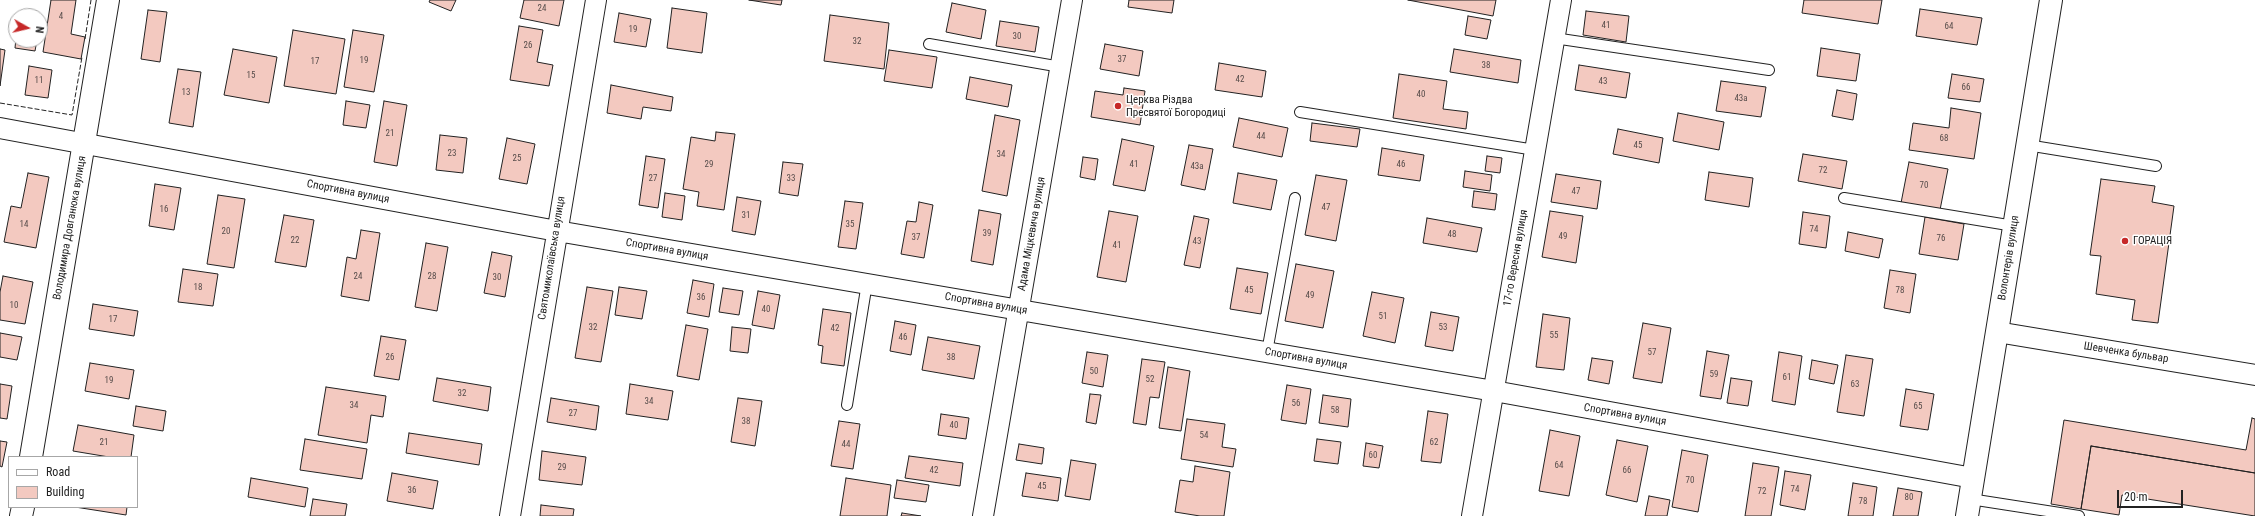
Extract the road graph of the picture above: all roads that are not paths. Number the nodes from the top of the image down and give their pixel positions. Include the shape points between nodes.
1 (108, 0) edge
2 (596, 0) edge
3 (1072, 0) edge
4 (1561, 0) edge
5 (2051, 0) edge
6 (1554, 38) junction
7 (929, 44) dead end
8 (1061, 67) junction
9 (1769, 70) dead end
10 (1300, 112) dead end
11 (0, 128) edge
12 (84, 143) junction
13 (2027, 145) junction
14 (1535, 150) junction
15 (2156, 166) dead end
16 (1295, 198) dead end
17 (1844, 198) dead end
18 (2014, 226) junction
19 (557, 231) junction
20 (867, 283) junction
21 (1019, 309) junction
22 (1997, 332) junction
23 (1267, 352) junction
24 (2255, 375) edge
25 (1494, 391) junction
26 (846, 406) dead end
27 (31, 456) edge
28 (1973, 478) junction
29 (1968, 507) edge
30 (510, 516) edge
31 (983, 516) edge
32 (1472, 516) edge
33 (2079, 516) edge

1 - 12 street, Володимира Довганюка вулиця
2 - 19 street, Святомиколаївська вулиця
3 - 8 street, Адама Міцкевича вулиця
4 - 6 street, 17-го Вересня вулиця
5 - 13 street, Волонтерів вулиця
6 - 9 lane
6 - 14 street, 17-го Вересня вулиця
7 - 8 lane
8 - 21 street, Адама Міцкевича вулиця
10 - 14 lane
11 - 12 street, Спортивна вулиця
12 - 19 street, Спортивна вулиця
12 - 27 street, Володимира Довганюка вулиця
13 - 15 lane
13 - 18 street, Волонтерів вулиця
14 - 25 street, 17-го Вересня вулиця
16 - 23 lane
17 - 18 lane
18 - 22 street, Волонтерів вулиця
19 - 20 street, Спортивна вулиця
19 - 30 street, Святомиколаївська вулиця
20 - 21 street, Спортивна вулиця
20 - 26 lane
21 - 23 street, Спортивна вулиця
21 - 31 street, Адама Міцкевича вулиця
22 - 24 street, Шевченка бульвар
22 - 28 street, Волонтерів вулиця
23 - 25 street, Спортивна вулиця
25 - 28 street, Спортивна вулиця
25 - 32 street, 17-го Вересня вулиця
28 - 29 street, Волонтерів вулиця
29 - 33 lane

